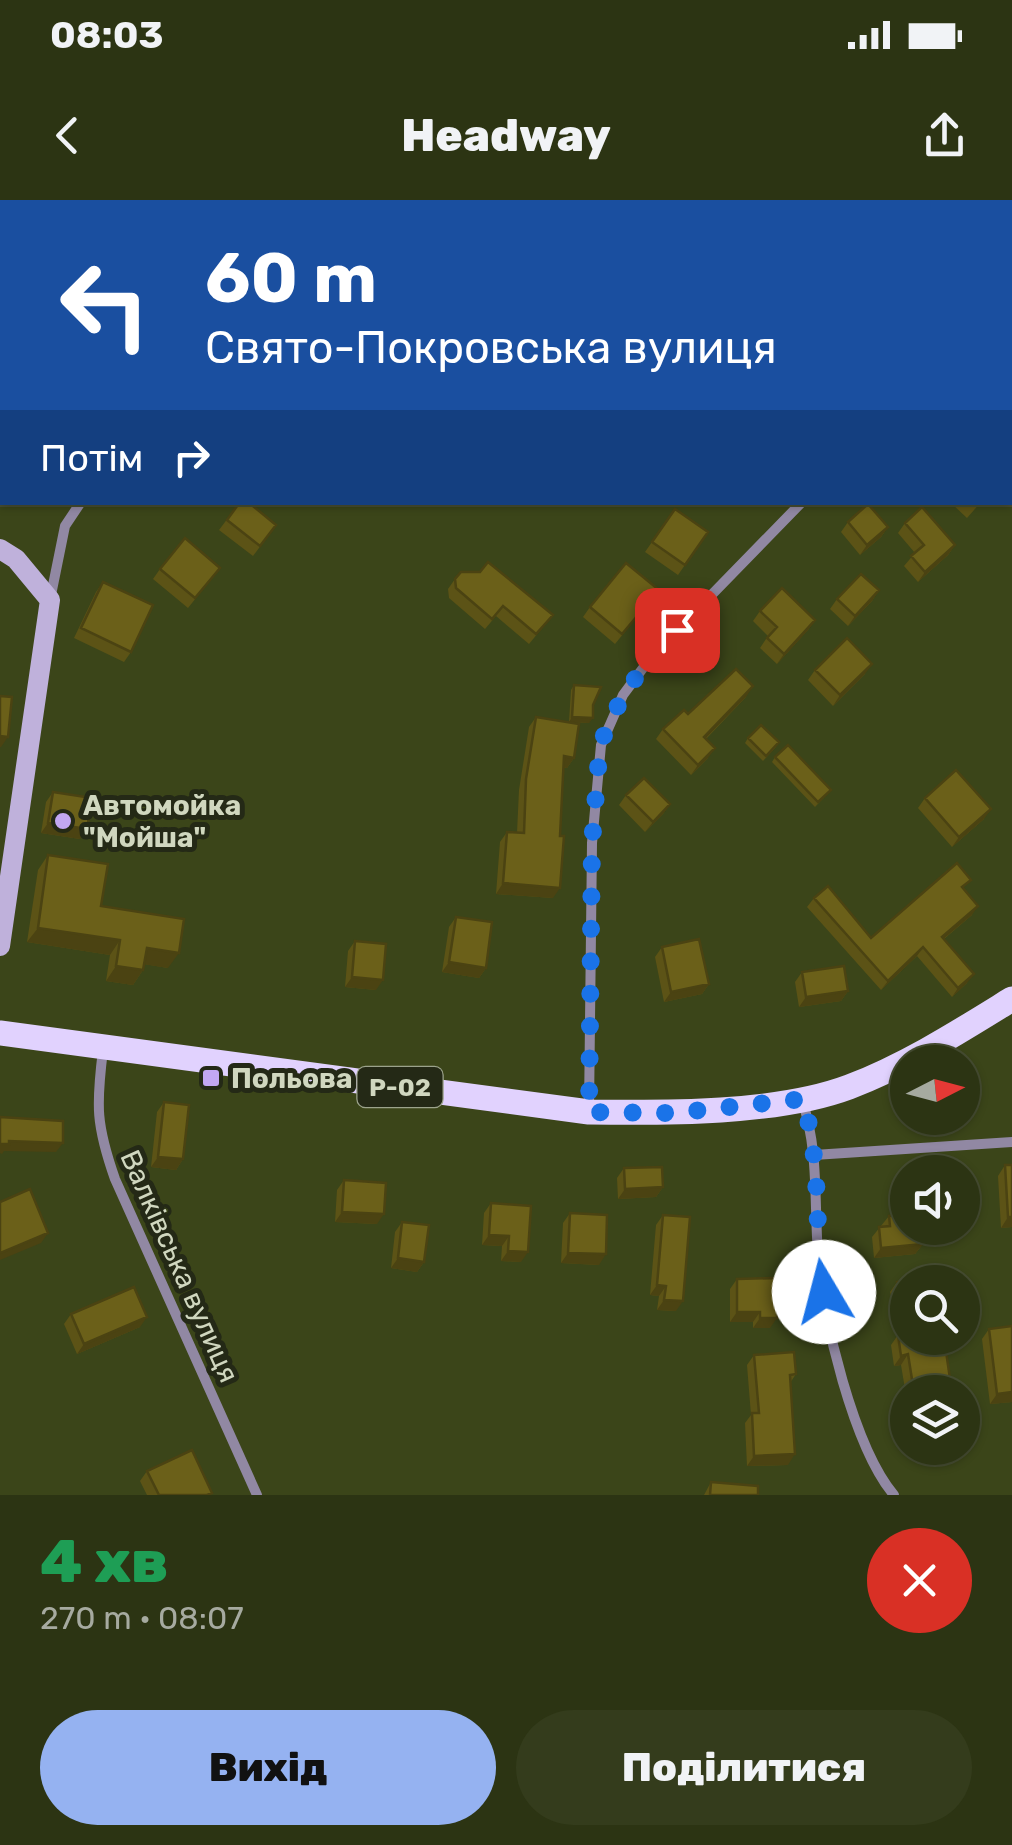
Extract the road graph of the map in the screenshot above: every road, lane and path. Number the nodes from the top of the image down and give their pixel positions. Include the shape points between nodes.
1 (80, 505) edge
2 (799, 505) edge
3 (0, 548) edge
4 (50, 600) junction
5 (0, 946) edge
6 (1012, 999) edge
7 (0, 1033) edge
8 (103, 1048) junction
9 (802, 1099) junction
10 (589, 1112) junction
11 (1012, 1142) edge
12 (814, 1155) junction
13 (257, 1495) edge
14 (894, 1495) edge

1 - 4 street via 64,526
2 - 10 street via 652,656 623,695 600,744 592,843
3 - 4 street
4 - 5 street
6 - 9 main road, Р-02 via 920,1055 848,1088
7 - 8 main road, Р-02
8 - 10 main road, Р-02
8 - 13 street, Валківська вулиця via 99,1135
9 - 10 main road, Р-02 via 674,1113
9 - 12 street
11 - 12 street
12 - 14 street via 818,1258 836,1360 876,1474

